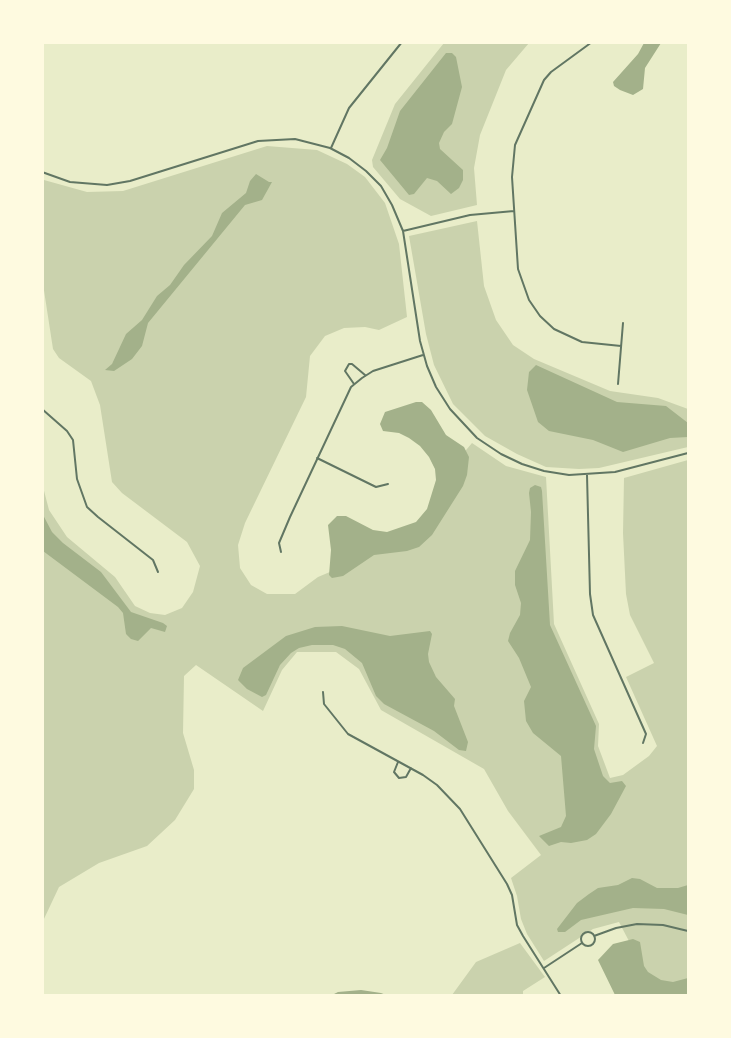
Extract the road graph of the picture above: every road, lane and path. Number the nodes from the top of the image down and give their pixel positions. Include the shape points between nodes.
1 (402, 42) edge
2 (592, 42) edge
3 (330, 148) junction
4 (42, 172) edge
5 (514, 211) junction
6 (402, 231) junction
7 (623, 323) dead end
8 (621, 346) junction
9 (423, 355) junction
10 (365, 375) junction
11 (354, 384) junction
12 (618, 384) dead end
13 (42, 409) edge
14 (688, 454) edge
15 (318, 458) junction
16 (587, 475) junction
17 (388, 484) dead end
18 (281, 552) dead end
19 (158, 572) dead end
20 (323, 692) dead end
21 (643, 743) dead end
22 (398, 762) junction
23 (411, 768) junction
24 (688, 931) edge
25 (594, 936) junction
26 (582, 943) junction
27 (543, 968) junction
28 (561, 996) edge

1 - 3 street via 349,108
2 - 5 street via 551,72 539,87 515,145 512,177
3 - 4 street via 295,139 258,141 137,180 107,185 70,182
3 - 6 street via 374,178 392,205
5 - 6 street via 470,215
5 - 8 street via 521,281 534,308 554,328 573,339
6 - 9 street
7 - 8 street
8 - 12 street
9 - 10 street
9 - 16 street via 436,387 450,409 489,447 533,468 558,474
10 - 11 street
10 - 11 street via 352,364 345,367
11 - 15 street
13 - 19 street via 73,440 77,479 88,506 153,560
14 - 16 street via 615,472
15 - 17 street via 376,487
15 - 18 street via 279,543
16 - 21 street via 591,604 597,627 646,734
20 - 22 street via 324,704 348,734
22 - 23 street
22 - 23 street via 394,772 399,778 404,778
23 - 27 street via 437,785 470,823 507,884 517,925
24 - 25 street via 663,925 637,924
25 - 26 street via 594,943 590,946
25 - 26 street via 584,933
26 - 27 street
27 - 28 street

